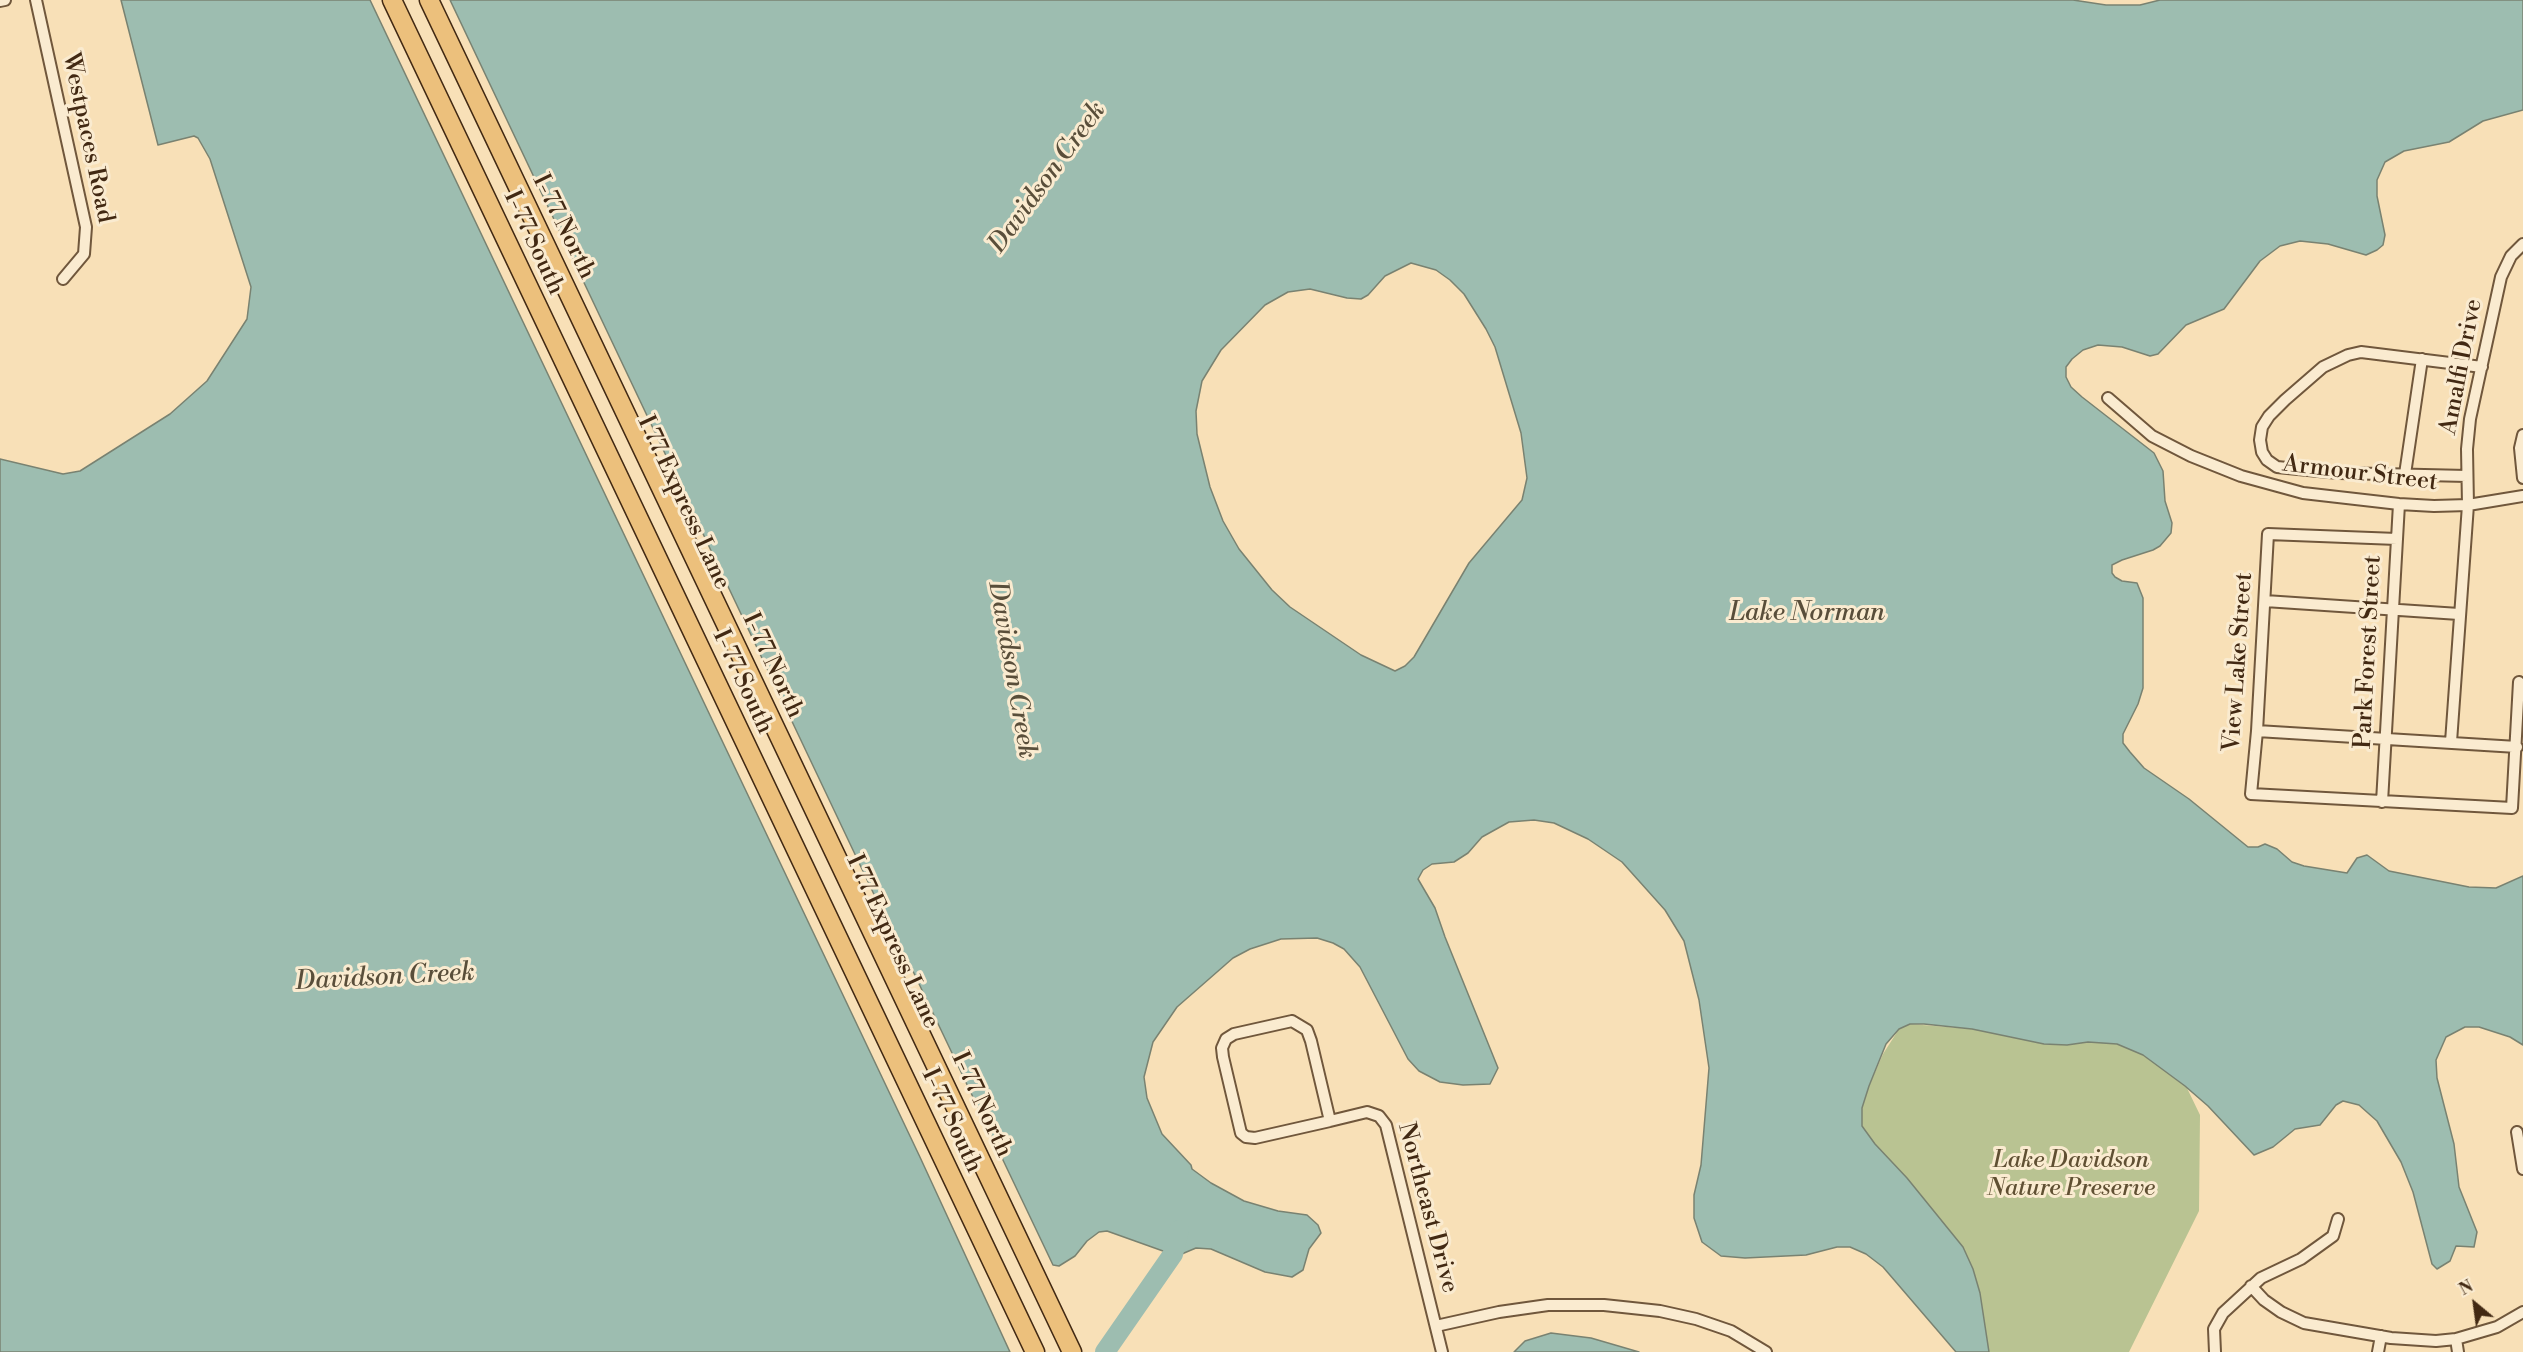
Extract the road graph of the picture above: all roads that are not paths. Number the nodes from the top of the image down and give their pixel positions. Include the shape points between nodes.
1 (5, 0) edge
2 (36, 0) edge
3 (392, 0) edge
4 (404, 0) edge
5 (418, 0) edge
6 (429, 0) edge
7 (0, 1) edge
8 (2523, 244) edge
9 (63, 279) dead end
10 (2422, 359) junction
11 (2482, 367) junction
12 (2108, 398) dead end
13 (2523, 435) edge
14 (2406, 474) junction
15 (2467, 476) junction
16 (2523, 478) edge
17 (2523, 496) edge
18 (2399, 504) junction
19 (2468, 506) junction
20 (2397, 539) junction
21 (2265, 601) junction
22 (2394, 608) junction
23 (2459, 614) junction
24 (2519, 682) dead end
25 (2257, 731) junction
26 (2385, 737) junction
27 (2451, 742) junction
28 (2517, 747) junction
29 (2382, 802) junction
30 (1330, 1121) junction
31 (2517, 1132) dead end
32 (2523, 1169) edge
33 (2338, 1220) dead end
34 (2252, 1286) junction
35 (2523, 1312) edge
36 (1436, 1326) junction
37 (2381, 1336) junction
38 (2456, 1339) junction
39 (1035, 1352) edge
40 (1047, 1352) edge
41 (1061, 1352) edge
42 (1072, 1352) edge
43 (1442, 1352) edge
44 (1766, 1352) edge
45 (2214, 1352) edge
46 (2378, 1352) edge
47 (2458, 1352) edge

1 - 7 street
2 - 9 street, Westpaces Road via 86,227 84,254
3 - 39 highway, I-77 South
4 - 40 highway, I 77 Express Lane
5 - 41 highway, I 77 Express Lane
6 - 42 highway, I-77 North
8 - 11 street, Amalfi Drive via 2511,256 2501,277
10 - 11 street
10 - 14 street
10 - 14 street via 2361,352 2334,360 2269,416 2260,440 2267,460 2277,467
11 - 15 street, Amalfi Drive via 2470,419
12 - 18 street, Armour Street via 2152,436 2241,476 2303,493
13 - 16 street
14 - 15 street
15 - 19 street, Amalfi Drive
17 - 19 street, Armour Street
18 - 19 street, Armour Street
18 - 20 street, Park Forest Street
19 - 23 street, Amalfi Drive
20 - 21 street, View Lake Street via 2268,534
20 - 22 street, Park Forest Street
21 - 22 street
21 - 25 street, View Lake Street
22 - 23 street
22 - 26 street, Park Forest Street
23 - 27 street, Amalfi Drive
24 - 28 street
25 - 26 street
25 - 29 street, View Lake Street via 2251,794
26 - 27 street
26 - 29 street, Park Forest Street
27 - 28 street
28 - 29 street via 2512,808
30 - 30 street, Northeast Drive via 1255,1138 1241,1134 1223,1057 1226,1039 1281,1022 1299,1024 1311,1041
30 - 36 street, Northeast Drive via 1367,1112 1379,1116 1386,1125
31 - 32 street
33 - 34 street via 2333,1236
34 - 37 street via 2281,1312 2304,1323
34 - 45 street via 2217,1322
35 - 38 street via 2497,1327
36 - 43 street, Northeast Drive
36 - 44 street via 1499,1311 1548,1305 1604,1305 1696,1319 1731,1331
37 - 38 street
37 - 46 street
38 - 47 street

